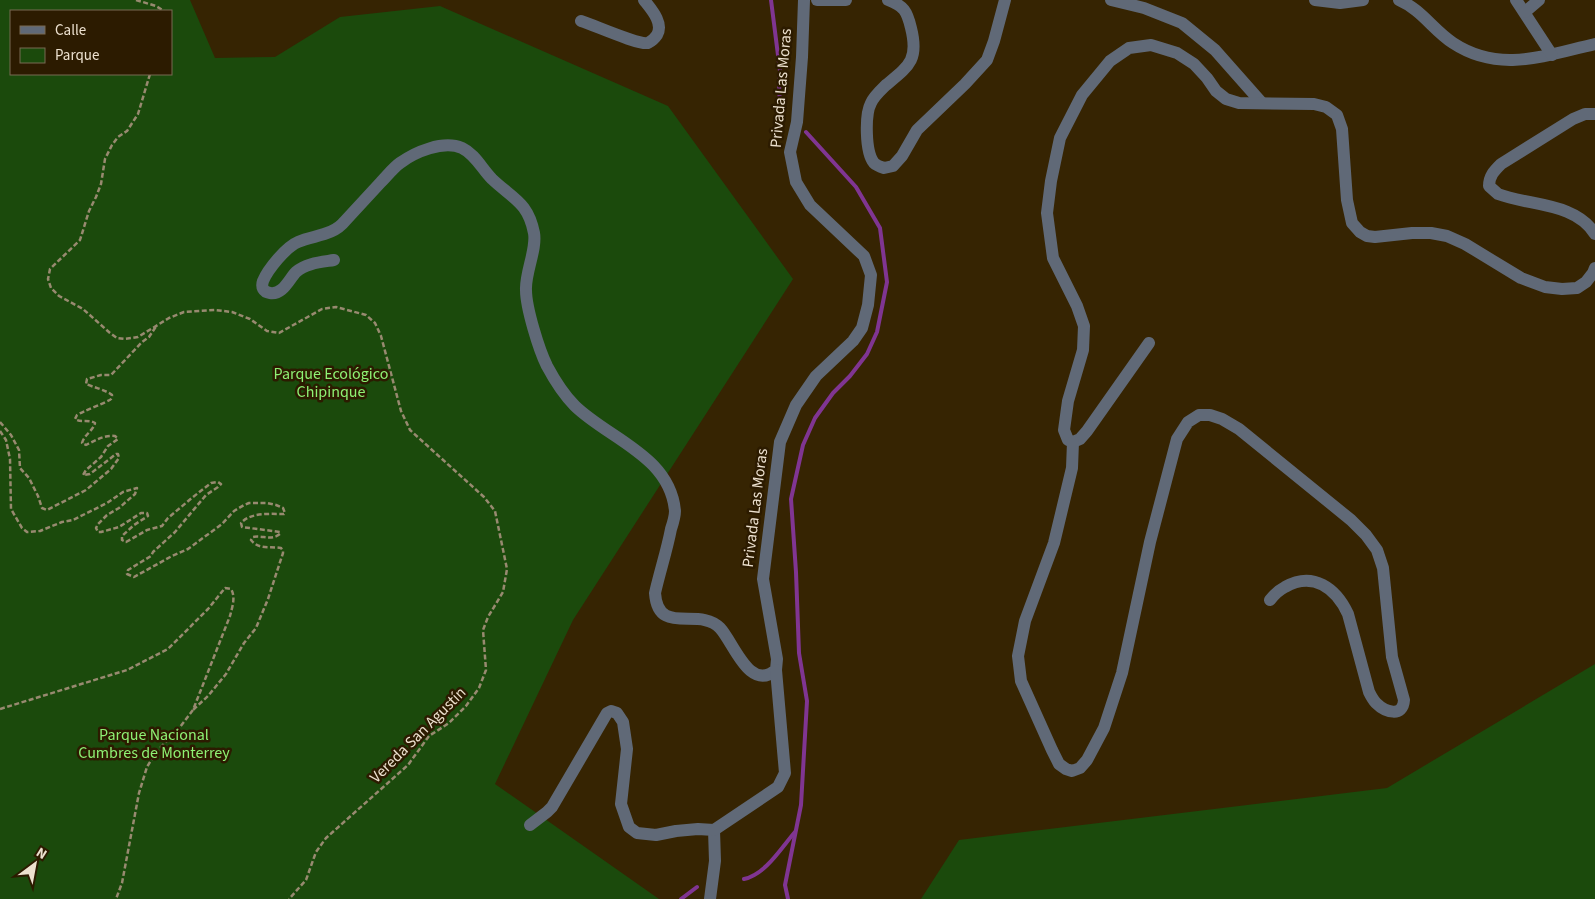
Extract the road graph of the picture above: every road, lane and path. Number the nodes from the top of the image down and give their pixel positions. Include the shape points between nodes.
1 (136, 0) edge
2 (644, 0) edge
3 (804, 0) edge
4 (817, 0) edge
5 (846, 0) edge
6 (888, 0) edge
7 (1005, 0) edge
8 (1111, 0) edge
9 (1315, 0) edge
10 (1363, 0) edge
11 (1399, 0) edge
12 (1516, 0) edge
13 (1539, 0) edge
14 (162, 10) edge
15 (1525, 12) junction
16 (581, 21) dead end
17 (1595, 44) edge
18 (1552, 55) junction
19 (150, 75) edge
20 (1261, 102) junction
21 (1595, 114) edge
22 (1595, 234) edge
23 (334, 260) dead end
24 (1595, 268) edge
25 (157, 324) junction
26 (1148, 343) dead end
27 (0, 422) edge
28 (0, 432) edge
29 (1074, 442) junction
30 (1270, 600) dead end
31 (776, 670) junction
32 (0, 709) edge
33 (193, 710) junction
34 (530, 826) dead end
35 (714, 830) junction
36 (116, 899) edge
37 (290, 899) edge
38 (710, 899) edge

1 - 14 path
2 - 16 street via 658,20 659,31 648,43
3 - 31 street, Privada Las Moras via 798,113 790,152 796,182 810,205 864,256 871,275 862,328 853,342 816,376 796,405 780,442 762,578 777,659
4 - 5 street
6 - 7 street via 899,4 908,14 914,40 907,68 880,91 871,102 867,115 869,151 874,163 884,168 894,166 917,130 987,60
8 - 20 street via 1144,8 1182,23 1215,50
9 - 10 street via 1340,3
11 - 18 street via 1412,6 1452,42 1470,52 1510,60
12 - 15 street
13 - 15 street
15 - 18 street
17 - 18 street
19 - 25 path, Vereda San Agustín via 138,114 112,145 105,160 101,184 80,240 55,262 48,279 59,296 78,305 118,338 138,337
20 - 24 street via 1314,104 1337,114 1342,129 1347,200 1352,222 1367,236 1431,233 1447,236 1522,278 1545,287 1577,288 1586,282
20 - 29 street via 1239,103 1226,99 1216,92 1194,64 1177,53 1150,45 1129,48 1110,61 1082,95 1060,138 1047,213 1053,258 1084,326 1083,350 1068,401 1064,430 1068,440
21 - 22 street via 1573,119 1501,164 1489,180 1498,194 1568,212 1590,226
23 - 31 street via 297,271 274,294 263,290 264,277 282,254 297,242 340,227 400,164 423,151 447,144 463,148 475,158 528,214 534,236 526,289 530,314 546,364 560,389 576,407 644,457 661,474 670,491 675,513 655,593 656,604 675,620 699,618 711,621 721,629 752,672 760,676
25 - 27 path via 149,337 111,375 87,379 86,384 108,392 112,397 77,415 75,419 79,421 95,423 82,443 110,436 118,439 83,475 90,474 116,454 119,458 112,469 86,490 47,510 42,508 29,478 20,468 19,450
25 - 37 path, Vereda San Agustín via 184,312 215,310 232,312 267,331 279,333 322,309 336,307 366,315 375,323 381,336 401,411 410,430 484,497 495,511 507,569 503,592 483,630 486,670 479,688 466,706 429,736 408,765 326,838 316,852 306,880
26 - 29 street via 1087,431
28 - 33 path via 6,440 10,459 11,509 27,532 73,520 136,488 135,494 108,514 96,528 100,532 119,527 141,512 147,513 148,516 122,536 126,542 162,526 212,483 221,484 206,495 151,556 128,570 127,574 134,577 188,550 244,505 267,503 283,508 284,514 261,514 241,523 242,527 280,532 276,537 258,536 251,540 261,548 281,548 283,553 256,628 226,674
29 - 30 street via 1072,468 1054,543 1025,621 1018,656 1021,681 1059,764 1072,771 1080,768 1104,728 1122,673 1150,542 1178,439 1188,422 1199,416 1210,415 1239,429 1351,520 1377,550 1383,568 1392,656 1404,700 1401,710 1390,712 1369,692 1348,614 1326,585 1295,583 1284,587
31 - 35 street, Privada Las Moras via 786,773 778,787
32 - 33 path via 127,670 168,649 227,588 233,593 230,616
33 - 36 path via 147,767
34 - 35 street via 552,807 611,710 623,722 628,749 621,804 630,826 638,833 656,835
35 - 38 street via 715,861

